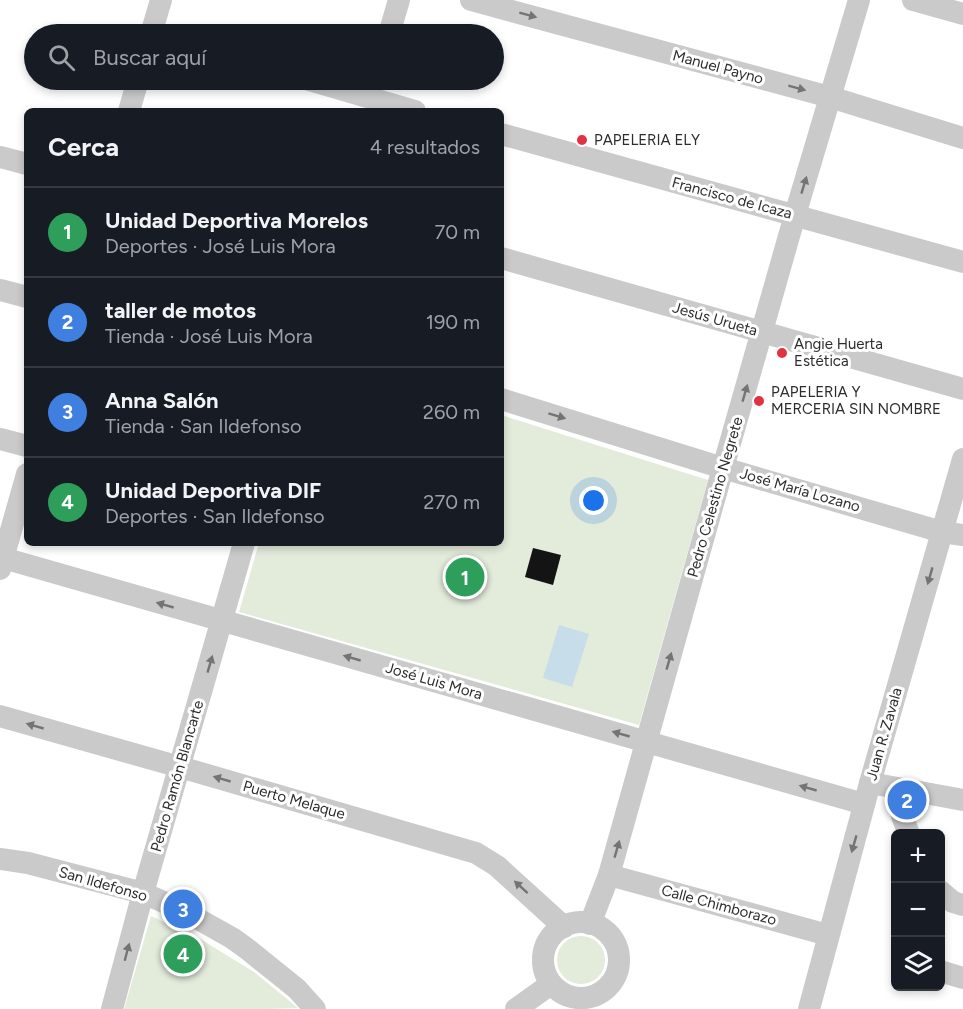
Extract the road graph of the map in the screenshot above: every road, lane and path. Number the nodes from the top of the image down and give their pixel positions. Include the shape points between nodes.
1 (161, 0) edge
2 (399, 0) edge
3 (471, 0) edge
4 (859, 0) edge
5 (914, 0) edge
6 (963, 14) edge
7 (157, 24) edge
8 (392, 24) edge
9 (135, 90) edge
10 (348, 90) edge
11 (372, 96) edge
12 (830, 97) junction
13 (130, 108) edge
14 (406, 108) edge
15 (504, 135) edge
16 (963, 138) edge
17 (0, 157) edge
18 (24, 163) edge
19 (795, 215) junction
20 (504, 259) edge
21 (963, 262) edge
22 (0, 290) edge
23 (24, 296) edge
24 (762, 333) junction
25 (963, 389) edge
26 (504, 400) edge
27 (0, 439) edge
28 (24, 445) edge
29 (963, 459) edge
30 (723, 468) junction
31 (24, 485) edge
32 (953, 533) edge
33 (243, 546) edge
34 (2, 564) edge
35 (222, 621) junction
36 (0, 716) edge
37 (647, 742) junction
38 (180, 767) junction
39 (867, 793) junction
40 (963, 800) edge
41 (0, 859) edge
42 (609, 875) junction
43 (143, 893) junction
44 (945, 895) edge
45 (963, 905) edge
46 (590, 924) junction
47 (564, 927) junction
48 (828, 935) junction
49 (945, 973) edge
50 (963, 978) edge
51 (551, 984) junction
52 (608, 1001) edge
53 (112, 1009) edge
54 (315, 1009) edge
55 (516, 1009) edge
56 (809, 1009) edge

1 - 7 street
2 - 8 street
3 -> 12 street, Manuel Payno
4 - 12 street, Pedro Celestino Negrete
5 - 6 street
9 - 13 street
10 - 11 street
11 - 14 street
12 - 16 street, Manuel Payno
19 -> 12 street, Pedro Celestino Negrete
15 - 19 street, Francisco de Icaza
17 - 18 street
19 - 21 street, Francisco de Icaza
19 - 24 street, Pedro Celestino Negrete
20 - 24 street, Jesús Urueta
22 - 23 street
24 - 25 street, Jesús Urueta
30 -> 24 street, Pedro Celestino Negrete
26 -> 30 street, José María Lozano
27 - 28 street
29 - 32 street, Juan R. Zavala
30 - 32 street, José María Lozano
37 -> 30 street, Pedro Celestino Negrete
31 - 34 street
32 -> 39 street, Juan R. Zavala
33 - 35 street, Pedro Ramón Blancarte
35 -> 34 street, José Luis Mora
37 -> 35 street, José Luis Mora
38 -> 35 street, Pedro Ramón Blancarte
38 -> 36 street, Puerto Melaque
39 -> 37 street, José Luis Mora
42 -> 37 street, Pedro Celestino Negrete
38 - 43 street, Pedro Ramón Blancarte
47 -> 38 street, Puerto Melaque via 497,866 476,853
39 - 40 street, José Luis Mora
39 -> 48 street, Juan R. Zavala
41 - 43 street, San Ildefonso
42 - 46 street, Pedro Celestino Negrete
42 - 48 street, Calle Chimborazo
53 -> 43 street, Pedro Ramón Blancarte
43 - 54 street, San Ildefonso via 232,938 297,989
44 - 45 street
46 - 47 street
46 - 52 street via 604,930 614,941 618,955
47 - 51 street via 553,935 544,952 545,972
48 - 56 street, Juan R. Zavala
49 - 50 street
51 - 52 street via 575,998
51 - 55 street

